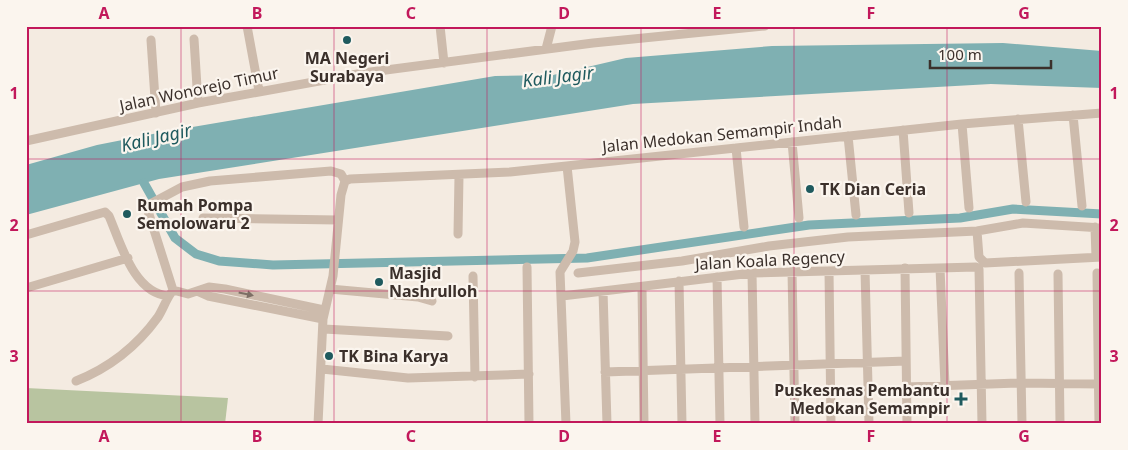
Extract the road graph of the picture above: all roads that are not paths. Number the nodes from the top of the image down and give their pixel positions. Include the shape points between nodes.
1 (247, 26) edge
2 (440, 26) edge
3 (552, 26) edge
4 (765, 26) edge
5 (194, 39) dead end
6 (151, 40) dead end
7 (546, 48) junction
8 (444, 63) junction
9 (258, 91) junction
10 (198, 103) junction
11 (156, 113) junction
12 (1102, 113) edge
13 (1073, 115) junction
14 (1018, 119) junction
15 (962, 124) junction
16 (904, 130) junction
17 (848, 136) junction
18 (26, 141) edge
19 (792, 142) junction
20 (736, 148) junction
21 (567, 166) junction
22 (459, 176) junction
23 (345, 181) junction
24 (1026, 202) dead end
25 (1082, 206) dead end
26 (969, 208) dead end
27 (910, 212) dead end
28 (856, 215) dead end
29 (203, 218) dead end
30 (799, 218) dead end
31 (338, 220) junction
32 (744, 226) dead end
33 (1098, 228) edge
34 (977, 230) junction
35 (458, 234) dead end
36 (26, 235) edge
37 (1099, 257) edge
38 (128, 258) junction
39 (982, 266) junction
40 (527, 267) dead end
41 (905, 268) junction
42 (940, 268) junction
43 (865, 270) junction
44 (792, 271) junction
45 (829, 271) junction
46 (578, 273) dead end
47 (752, 273) junction
48 (1020, 273) dead end
49 (1097, 273) dead end
50 (1058, 274) dead end
51 (473, 276) dead end
52 (717, 277) junction
53 (679, 281) junction
54 (642, 287) junction
55 (26, 288) edge
56 (330, 289) junction
57 (602, 292) junction
58 (171, 293) junction
59 (562, 296) junction
60 (432, 301) dead end
61 (324, 314) junction
62 (324, 329) junction
63 (448, 336) dead end
64 (906, 361) junction
65 (866, 363) junction
66 (792, 364) junction
67 (830, 364) junction
68 (755, 366) junction
69 (718, 367) junction
70 (681, 368) junction
71 (322, 369) junction
72 (643, 370) junction
73 (605, 372) junction
74 (529, 374) junction
75 (475, 377) junction
76 (76, 381) dead end
77 (1021, 383) junction
78 (982, 384) junction
79 (1059, 384) junction
80 (1099, 384) junction
81 (945, 385) junction
82 (906, 387) junction
83 (318, 424) edge
84 (529, 424) edge
85 (566, 424) edge
86 (607, 424) edge
87 (644, 424) edge
88 (682, 424) edge
89 (720, 424) edge
90 (755, 424) edge
91 (795, 424) edge
92 (831, 424) edge
93 (869, 424) edge
94 (907, 424) edge
95 (982, 424) edge
96 (1022, 424) edge
97 (1060, 424) edge
98 (1099, 424) edge

1 - 9 street
2 - 8 street
3 - 7 street
4 - 7 street, Jalan Wonorejo Timur
5 - 10 street
6 - 11 street
7 - 8 street, Jalan Wonorejo Timur
8 - 9 street, Jalan Wonorejo Timur
9 - 10 street, Jalan Wonorejo Timur
10 - 11 street, Jalan Wonorejo Timur
11 - 18 street, Jalan Wonorejo Timur
12 - 13 street, Jalan Medokan Semampir Indah
13 - 14 street, Jalan Medokan Semampir Indah
13 - 25 street
14 - 15 street, Jalan Medokan Semampir Indah
14 - 24 street
15 - 16 street, Jalan Medokan Semampir Indah
15 - 26 street
16 - 17 street, Jalan Medokan Semampir Indah
16 - 27 street
17 - 19 street, Jalan Medokan Semampir Indah
17 - 28 street
19 - 20 street, Jalan Medokan Semampir Indah
19 - 30 street
20 - 21 street, Jalan Medokan Semampir Indah
20 - 32 street
21 - 22 street, Jalan Medokan Semampir Indah
21 - 59 street via 575,242 574,251 562,267
22 - 23 street, Jalan Medokan Semampir Indah
22 - 35 street
23 - 31 street
23 - 58 street via 341,174 331,171 222,180 182,188 152,203 148,211
29 - 31 street
31 - 56 street
33 - 34 street via 1022,223
33 - 37 street
34 - 39 street
34 - 46 street via 848,236
36 - 38 street via 105,212
37 - 39 street, Jalan Koala Regency
38 - 55 street
38 - 58 street via 144,286 157,295
39 - 42 street, Jalan Koala Regency
39 - 78 street
40 - 74 street
41 - 42 street, Jalan Koala Regency
41 - 43 street, Jalan Koala Regency
41 - 64 street
42 - 81 street
43 - 45 street, Jalan Koala Regency
43 - 65 street
44 - 45 street, Jalan Koala Regency
44 - 47 street, Jalan Koala Regency
44 - 66 street
45 - 67 street
47 - 52 street, Jalan Koala Regency
47 - 68 street
48 - 77 street
49 - 80 street
50 - 79 street
51 - 75 street
52 - 53 street, Jalan Koala Regency
52 - 69 street
53 - 54 street, Jalan Koala Regency
53 - 70 street
54 - 57 street, Jalan Koala Regency
54 - 72 street
56 - 60 street
56 - 61 street
57 - 59 street, Jalan Koala Regency
57 - 73 street
58 - 61 street via 199,292
58 - 76 street via 158,317 129,349 108,367
59 - 85 street
61 - 62 street
62 - 63 street
62 - 71 street
64 - 65 street
64 - 82 street
65 - 67 street
65 - 93 street
66 - 67 street
66 - 68 street
66 - 91 street
67 - 92 street
68 - 69 street
68 - 90 street
69 - 70 street
69 - 89 street
70 - 72 street
70 - 88 street
71 - 75 street via 408,378
71 - 83 street
72 - 73 street
72 - 87 street
73 - 86 street
74 - 75 street
74 - 84 street
77 - 78 street
77 - 79 street
77 - 96 street
78 - 81 street
78 - 95 street
79 - 80 street
79 - 97 street
80 - 98 street
81 - 82 street
82 - 94 street

